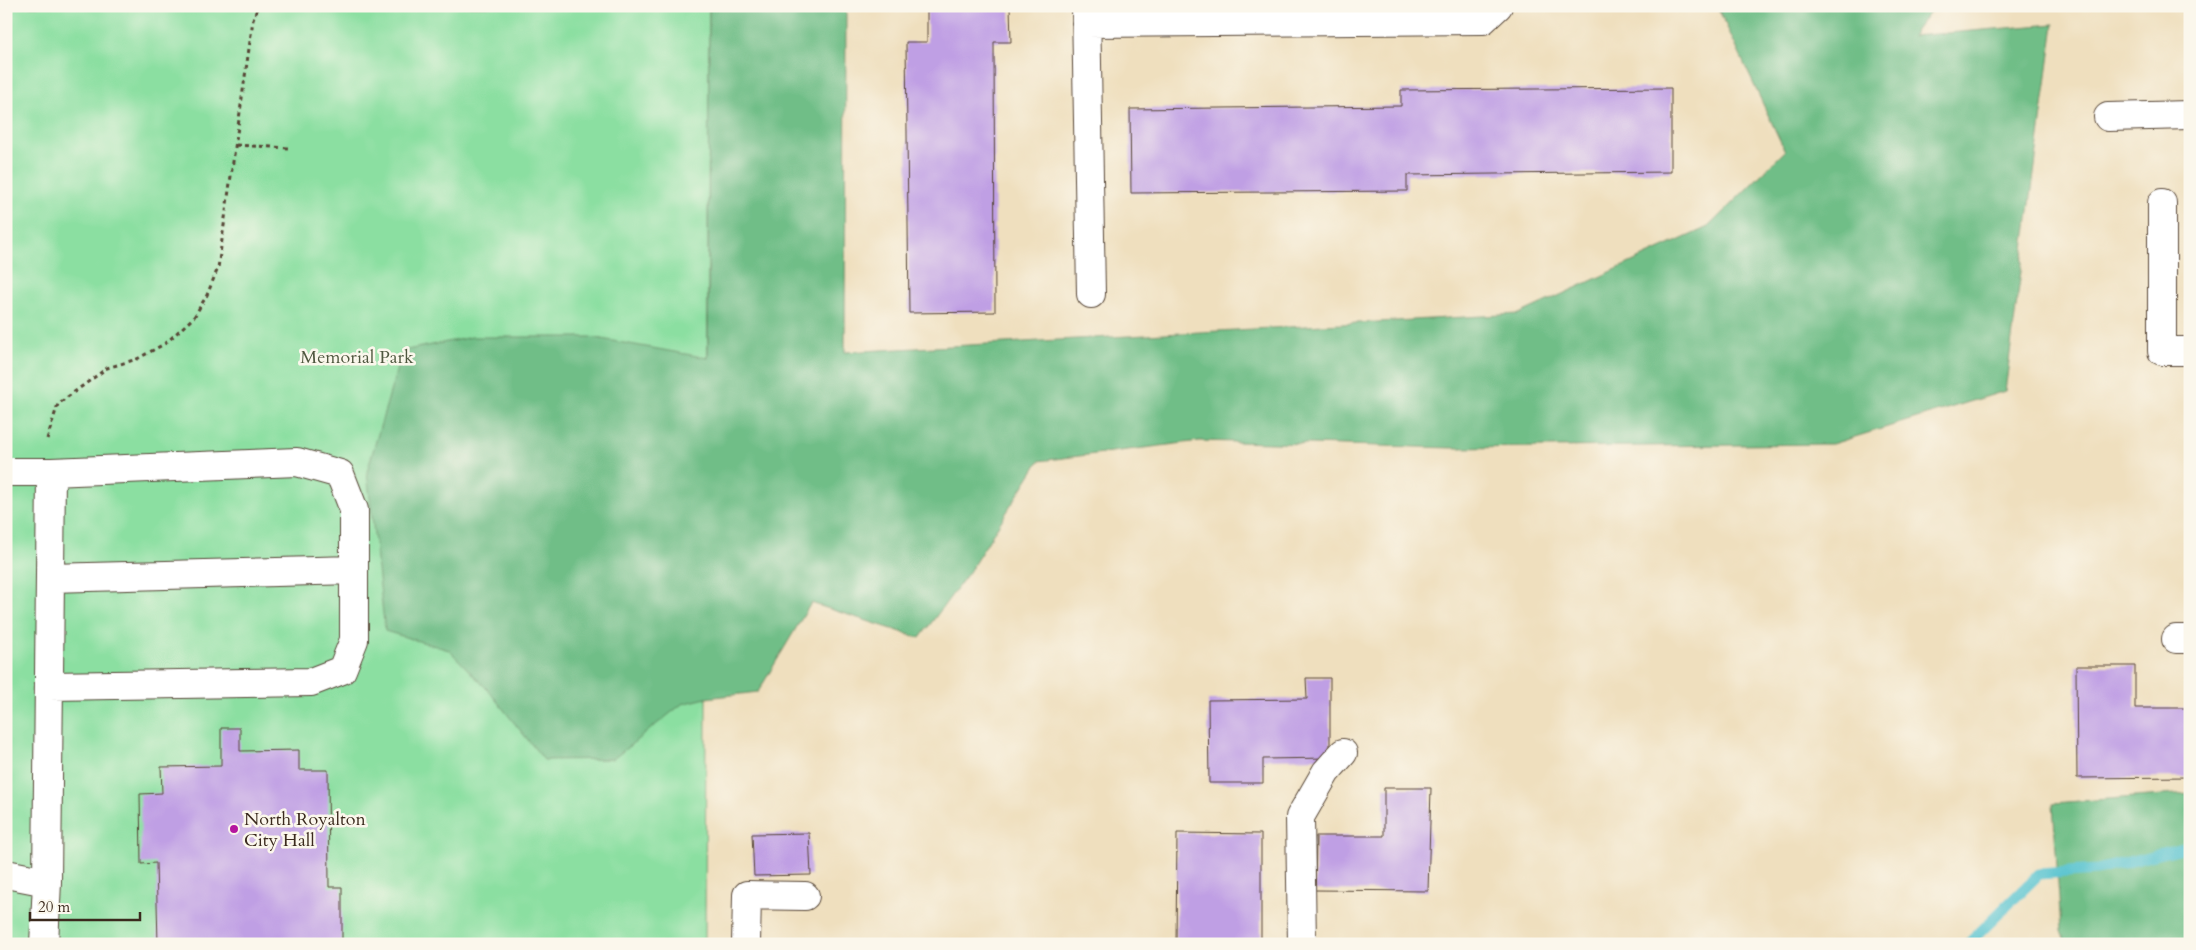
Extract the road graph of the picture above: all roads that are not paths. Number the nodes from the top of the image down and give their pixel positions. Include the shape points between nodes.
1 (1498, 6) edge
2 (1086, 15) edge
3 (2190, 115) edge
4 (2108, 116) dead end
5 (2162, 203) dead end
6 (1091, 294) dead end
7 (2190, 351) edge
8 (6, 472) edge
9 (51, 472) junction
10 (354, 570) junction
11 (50, 578) junction
12 (49, 686) junction
13 (1343, 752) dead end
14 (6, 874) edge
15 (47, 882) junction
16 (805, 896) dead end
17 (44, 944) edge
18 (746, 944) edge
19 (1302, 944) edge

1 - 2 street via 1483,20
2 - 6 street
3 - 4 street
5 - 7 street via 2162,351
8 - 9 street
9 - 10 street via 297,462 340,474 354,510
9 - 11 street
10 - 11 street
10 - 12 street via 354,640 342,670 311,682
11 - 12 street
12 - 15 street
13 - 19 street via 1326,772 1300,817
14 - 15 street
15 - 17 street
16 - 18 street via 747,895

